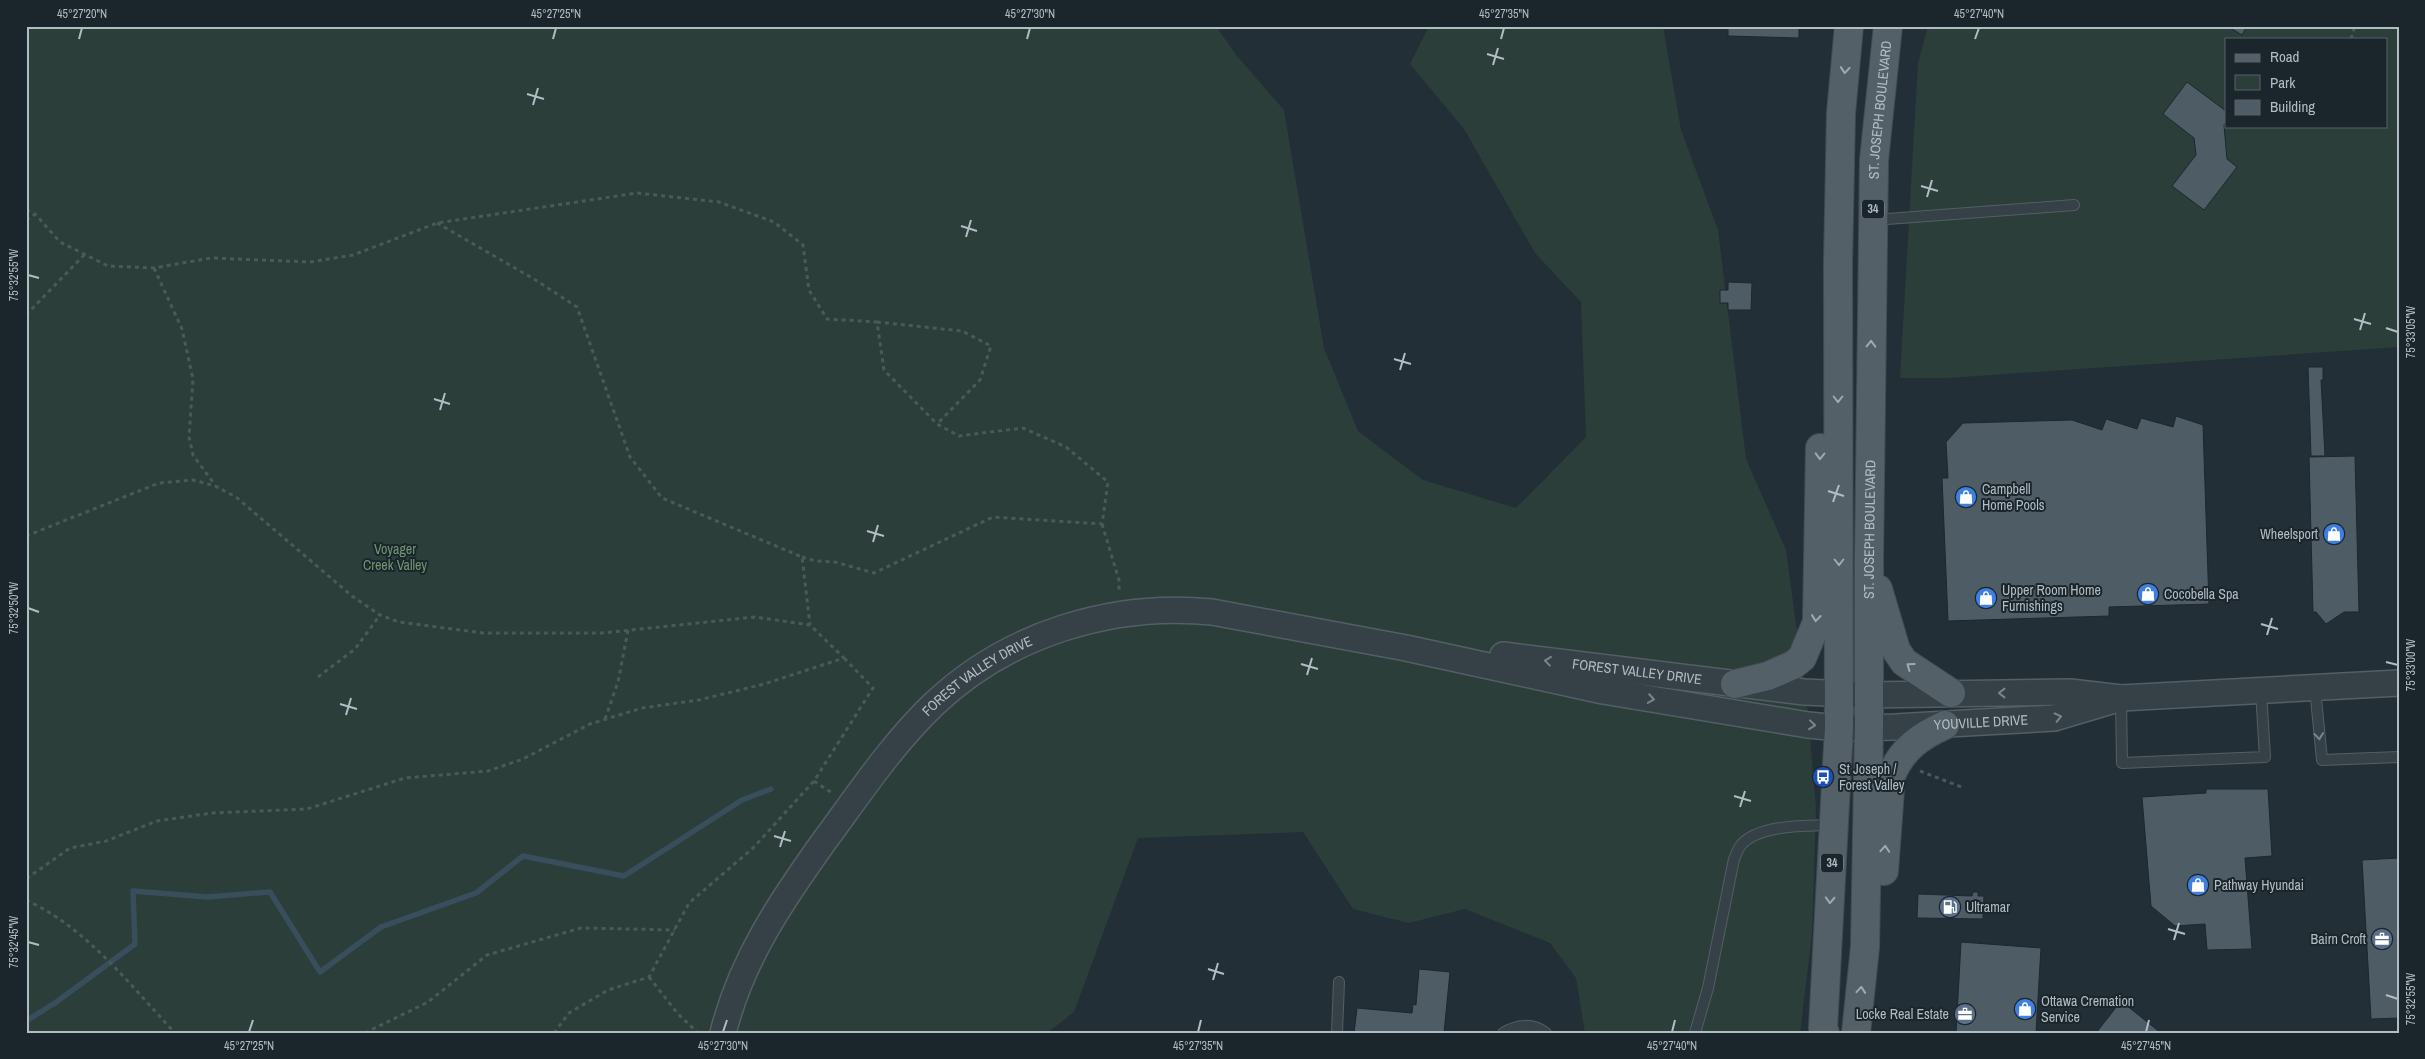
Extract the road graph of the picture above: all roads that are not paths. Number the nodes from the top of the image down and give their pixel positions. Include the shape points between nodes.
1 (1849, 26) edge
2 (1888, 26) edge
3 (1841, 113) junction
4 (2074, 205) dead end
5 (1873, 220) junction
6 (1869, 559) junction
7 (1406, 648) junction
8 (2399, 683) edge
9 (1735, 684) junction
10 (2314, 688) junction
11 (2261, 691) junction
12 (1951, 693) junction
13 (1839, 694) junction
14 (1869, 695) junction
15 (2121, 698) junction
16 (1945, 725) junction
17 (1869, 727) junction
18 (1839, 728) junction
19 (2399, 757) edge
20 (1835, 825) junction
21 (1865, 947) junction
22 (1339, 982) dead end
23 (723, 1033) edge
24 (1337, 1033) edge
25 (1504, 1033) edge
26 (1546, 1033) edge
27 (1695, 1033) edge
28 (1825, 1033) edge
29 (1856, 1033) edge

1 -> 3 main road, 34
2 - 5 main road, ST. JOSEPH BOULEVARD / 34 via 1874,160
3 -> 9 main road via 1824,158 1817,622 1802,658 1793,665 1768,676
3 -> 13 main road, 34
4 - 5 lane
6 -> 5 main road, ST. JOSEPH BOULEVARD / 34
12 -> 6 main road via 1904,662 1896,650
6 - 14 main road, ST. JOSEPH BOULEVARD / 34
9 -> 7 street, FOREST VALLEY DRIVE via 1495,654
7 -> 18 street, FOREST VALLEY DRIVE via 1603,691
7 - 23 street, FOREST VALLEY DRIVE via 1212,612 1166,610 1077,623 1034,639 988,663 934,704 890,754 781,902 756,944 737,988
8 - 10 street, YOUVILLE DRIVE
9 - 13 street, FOREST VALLEY DRIVE
10 - 11 street, YOUVILLE DRIVE
10 -> 19 lane via 2322,760
11 - 15 street, YOUVILLE DRIVE
11 - 15 lane via 2265,757 2255,758 2122,763
12 - 14 street, YOUVILLE DRIVE
15 -> 12 street, YOUVILLE DRIVE via 2070,692
13 - 14 street, FOREST VALLEY DRIVE
13 - 18 main road, 34
14 - 17 main road, ST. JOSEPH BOULEVARD / 34
16 -> 15 street, YOUVILLE DRIVE via 2054,718
16 - 17 street, YOUVILLE DRIVE
21 -> 16 main road via 1881,911 1891,776 1902,754 1924,734
17 - 18 street, YOUVILLE DRIVE
17 - 21 main road, ST. JOSEPH BOULEVARD / 34
18 - 20 main road, 34
20 - 27 lane via 1775,829 1751,837 1741,845 1734,859 1708,988
20 -> 28 main road, 34
29 -> 21 main road, ST. JOSEPH BOULEVARD / 34
22 - 24 lane
25 - 26 lane via 1512,1027 1528,1025

